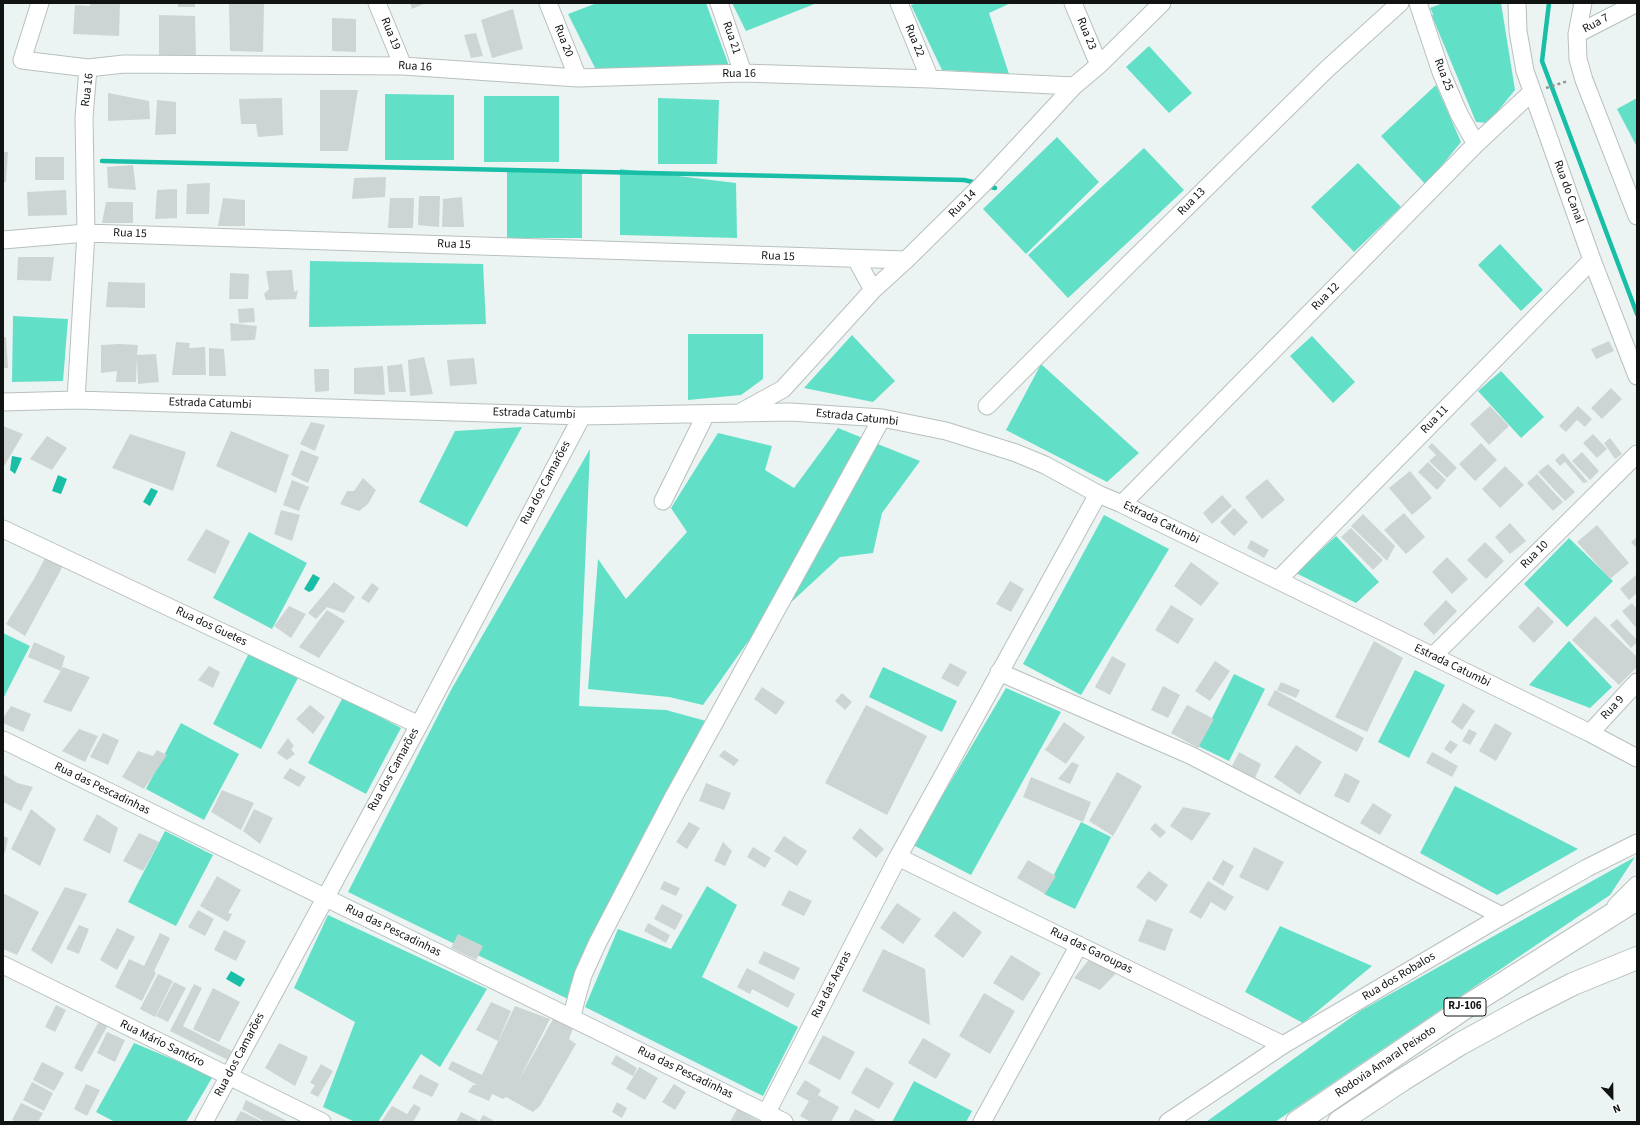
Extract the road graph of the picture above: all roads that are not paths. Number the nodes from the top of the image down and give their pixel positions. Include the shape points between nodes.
1 (40, 3) edge
2 (377, 3) edge
3 (548, 3) edge
4 (719, 3) edge
5 (898, 3) edge
6 (1073, 3) edge
7 (1162, 3) edge
8 (1400, 3) edge
9 (1418, 3) edge
10 (1517, 3) edge
11 (1584, 3) edge
12 (1637, 3) edge
13 (1577, 34) junction
14 (1099, 65) junction
15 (403, 66) junction
16 (88, 68) junction
17 (743, 73) junction
18 (578, 78) junction
19 (930, 79) junction
20 (1074, 86) junction
21 (1532, 92) junction
22 (1476, 144) junction
23 (1632, 190) edge
24 (1637, 216) edge
25 (86, 233) junction
26 (3, 240) edge
27 (856, 259) junction
28 (906, 260) junction
29 (1592, 260) junction
30 (873, 290) junction
31 (1637, 376) edge
32 (783, 389) junction
33 (76, 400) junction
34 (3, 402) edge
35 (987, 406) dead end
36 (790, 412) junction
37 (706, 414) junction
38 (737, 414) junction
39 (582, 416) junction
40 (882, 418) junction
41 (1637, 454) edge
42 (1098, 494) junction
43 (663, 502) dead end
44 (1122, 504) junction
45 (3, 529) edge
46 (1278, 580) junction
47 (1432, 656) junction
48 (999, 672) junction
49 (1637, 682) edge
50 (419, 725) junction
51 (1590, 733) junction
52 (3, 740) edge
53 (1637, 758) edge
54 (1637, 844) edge
55 (898, 857) junction
56 (1637, 885) edge
57 (324, 898) junction
58 (1637, 899) edge
59 (1502, 916) junction
60 (1595, 925) junction
61 (1080, 945) junction
62 (1636, 958) edge
63 (3, 965) edge
64 (574, 1020) junction
65 (1283, 1046) junction
66 (229, 1076) junction
67 (766, 1114) junction
68 (204, 1122) edge
69 (322, 1122) edge
70 (784, 1122) edge
71 (982, 1122) edge
72 (1168, 1122) edge
73 (1297, 1122) edge
74 (1339, 1122) edge

1 - 16 street via 22,60
2 - 15 street, Rua 19
3 - 18 street, Rua 20
4 - 17 street, Rua 21
5 - 19 street, Rua 22
6 - 14 street, Rua 23
7 - 14 street, Rua 14
8 - 35 street, Rua 13 via 1327,69
9 - 22 street, Rua 25 via 1440,72
10 - 21 street, Rua do Canal via 1521,53
11 - 13 street
12 - 13 street, Rua 7
13 - 23 street via 1578,59 1584,77
14 - 20 street, Rua 14
15 - 16 street, Rua 16 via 124,64
15 - 18 street, Rua 16
16 - 25 street, Rua 16 via 84,118
17 - 18 street, Rua 16
17 - 19 street, Rua 16
19 - 20 street, Rua 16
20 - 28 street, Rua 14 via 982,185
21 - 22 street, Rua 12
21 - 29 street, Rua do Canal
22 - 44 street, Rua 12
23 - 24 street
25 - 26 street, Rua 15
25 - 27 street, Rua 15
25 - 33 street, Rua 16
27 - 28 street, Rua 15
27 - 30 street
28 - 30 street, Rua 14
29 - 31 street, Rua do Canal
29 - 46 street, Rua 11
30 - 32 street, Rua 14
32 - 36 street
32 - 38 street, Rua 14
33 - 34 street, Estrada Catumbi
33 - 39 street, Estrada Catumbi
36 - 38 street, Estrada Catumbi
36 - 40 street, Estrada Catumbi
37 - 38 street, Estrada Catumbi
37 - 39 street, Estrada Catumbi
37 - 43 street
39 - 50 street, Rua dos Camarões
40 - 42 street, Estrada Catumbi via 946,431 1016,453 1045,465
40 - 64 street via 674,796 597,944 577,996
41 - 47 street, Rua 10
42 - 44 street, Estrada Catumbi
42 - 48 street, Rua das Araras
44 - 46 street, Estrada Catumbi
45 - 50 street, Rua dos Guetes
46 - 47 street, Estrada Catumbi
47 - 51 street, Estrada Catumbi
48 - 55 street, Rua das Araras
48 - 59 street via 1190,755
49 - 51 street, Rua 9
50 - 57 street, Rua dos Camarões
51 - 53 street, Estrada Catumbi
52 - 57 street, Rua das Pescadinhas
54 - 59 street, Rua dos Robalos via 1587,868
55 - 61 street, Rua das Garoupas
55 - 67 street, Rua das Araras
56 - 60 street
57 - 64 street, Rua das Pescadinhas
57 - 66 street, Rua dos Camarões
58 - 60 highway, Rodovia Amaral Peixoto / RJ-106
59 - 65 street, Rua dos Robalos
60 - 73 highway, Rodovia Amaral Peixoto / RJ-106 via 1469,1005
61 - 65 street, Rua das Garoupas
61 - 71 street
62 - 74 highway, Rodovia Amaral Peixoto / RJ-106 via 1573,984 1460,1044
63 - 66 street, Rua Mário Santóro
64 - 67 street, Rua das Pescadinhas
65 - 72 street, Rua dos Robalos
66 - 68 street, Rua dos Camarões
66 - 69 street, Rua Mário Santóro
67 - 70 street, Rua das Pescadinhas

